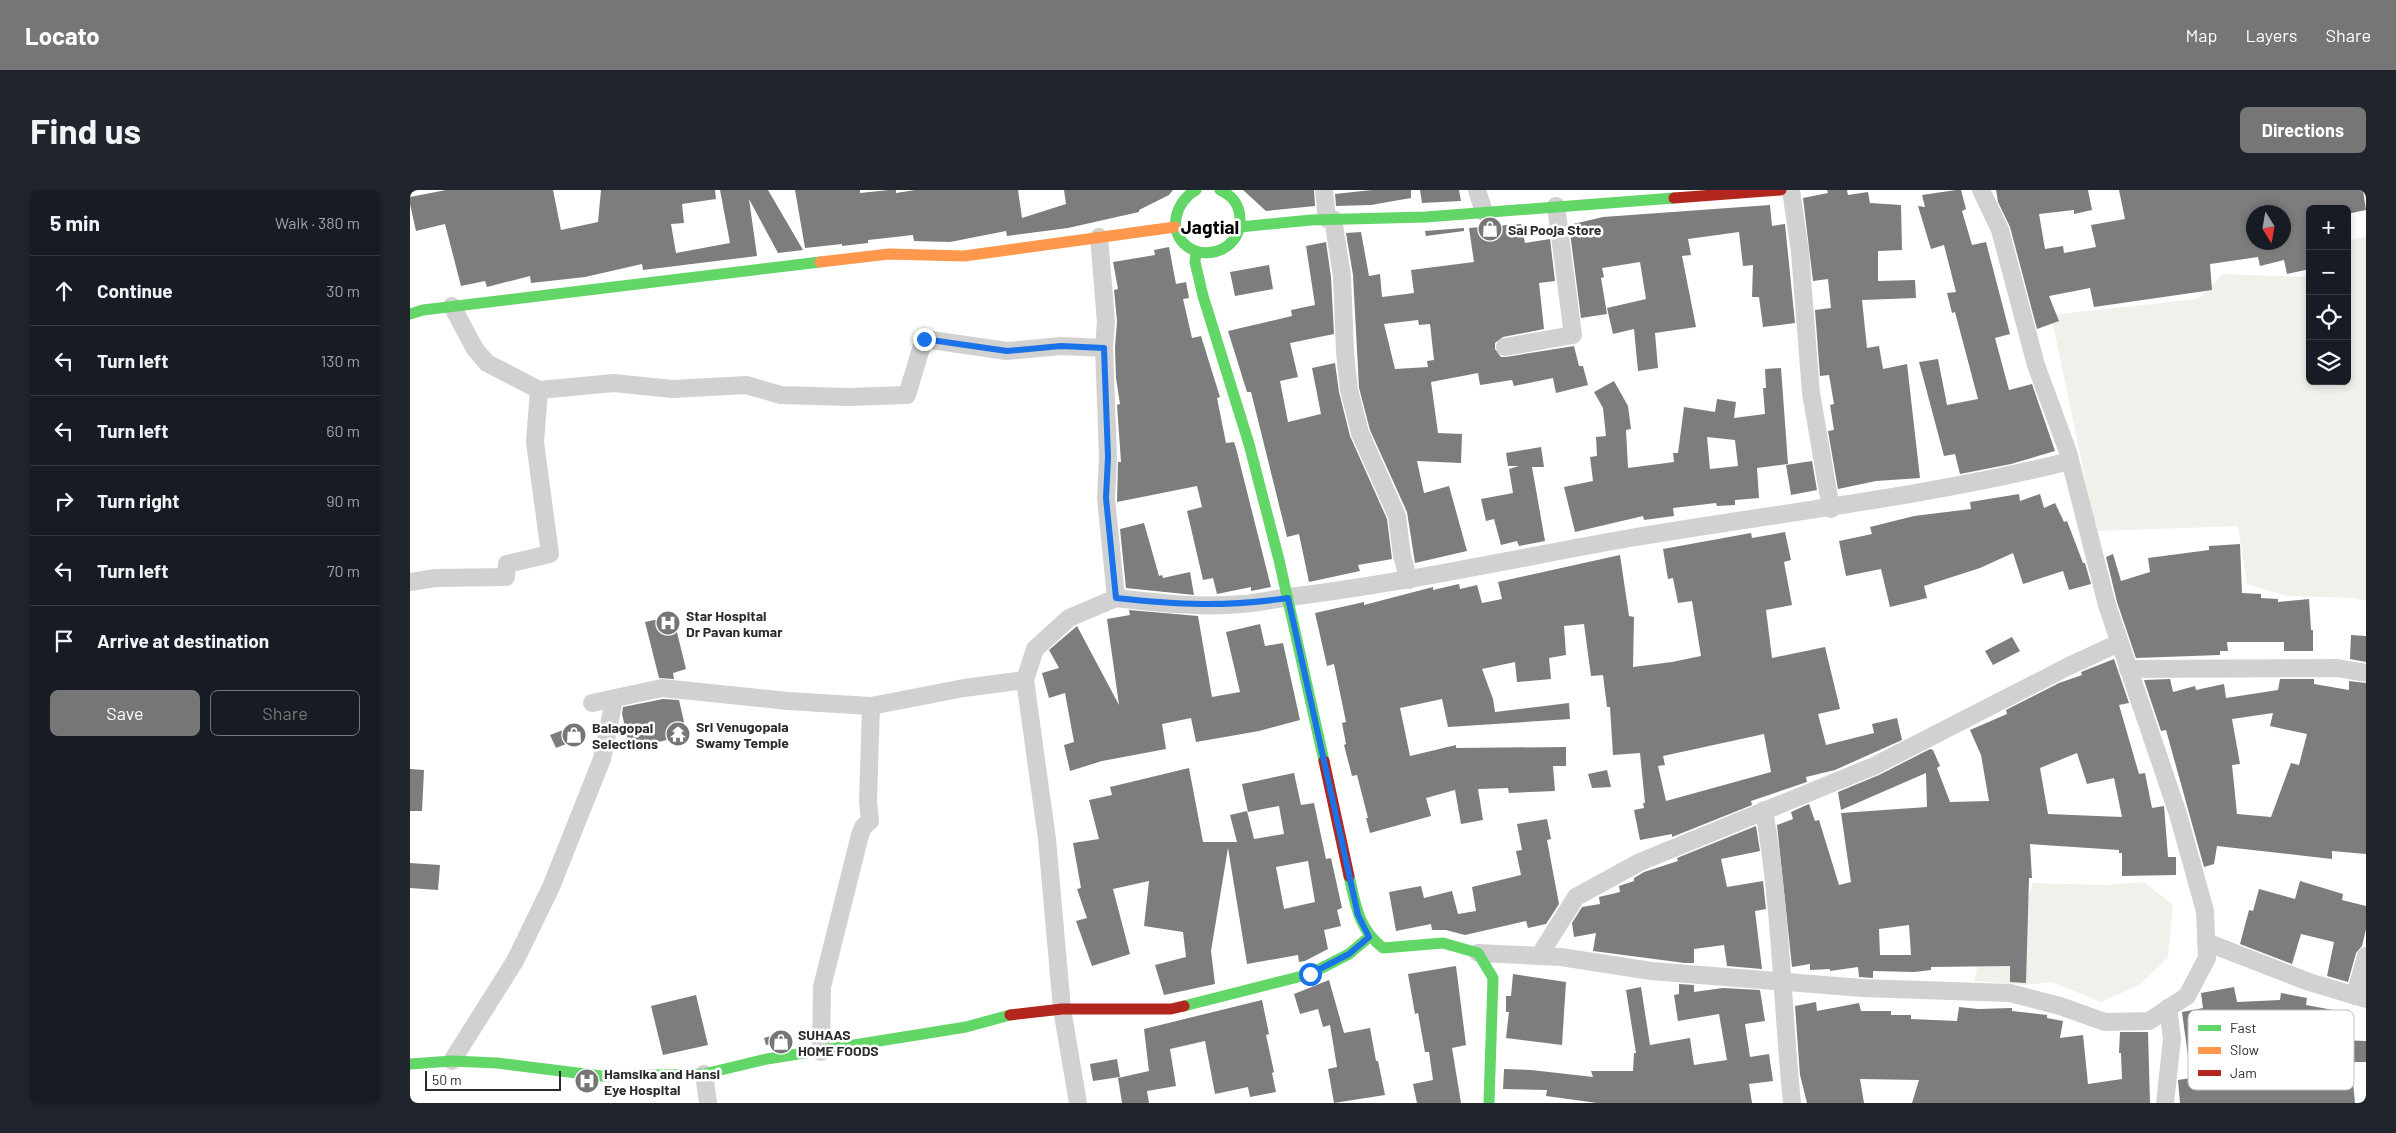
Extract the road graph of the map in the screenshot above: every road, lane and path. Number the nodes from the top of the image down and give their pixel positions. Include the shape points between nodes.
1 (1196, 190) edge
2 (1220, 190) edge
3 (1324, 190) edge
4 (1477, 190) edge
5 (1781, 190) edge
6 (1791, 190) edge
7 (1981, 190) edge
8 (1556, 206) junction
9 (1484, 212) junction
10 (1330, 219) junction
11 (1175, 227) junction
12 (1240, 227) junction
13 (1100, 237) junction
14 (1196, 252) junction
15 (452, 306) junction
16 (410, 314) edge
17 (1104, 348) junction
18 (1505, 348) dead end
19 (539, 390) junction
20 (2070, 461) junction
21 (1830, 509) junction
22 (1408, 580) junction
23 (410, 582) edge
24 (1116, 598) junction
25 (1288, 598) junction
26 (2119, 643) junction
27 (2128, 669) junction
28 (2366, 673) edge
29 (1026, 680) junction
30 (614, 700) junction
31 (592, 703) dead end
32 (871, 706) junction
33 (1764, 810) junction
34 (1369, 937) junction
35 (2206, 942) junction
36 (1478, 953) junction
37 (1539, 956) junction
38 (2366, 956) edge
39 (1782, 982) junction
40 (2360, 997) edge
41 (1062, 1008) junction
42 (2168, 1008) junction
43 (821, 1052) junction
44 (452, 1061) junction
45 (410, 1064) edge
46 (704, 1074) junction
47 (708, 1103) edge
48 (1078, 1103) edge
49 (1489, 1103) edge
50 (1792, 1103) edge
51 (2166, 1103) edge

1 - 11 main road via 1178,205
2 - 12 main road via 1238,207
3 - 10 street
4 - 9 street
5 - 8 main road
6 - 21 street via 1800,252 1811,393
7 - 20 street via 2000,230 2036,365
8 - 9 main road
8 - 18 street via 1574,335
9 - 10 main road
10 - 12 main road
10 - 22 street via 1342,276 1349,390 1360,433 1396,516
11 - 13 main road
11 - 14 main road via 1179,238
12 - 14 main road via 1236,238 1224,249 1208,254
13 - 15 main road via 964,256 889,254
13 - 17 street via 1106,322
14 - 25 main road via 1202,296 1250,444
15 - 16 main road
15 - 19 street via 475,349 487,363
17 - 19 street via 1061,346 1007,351 924,339 906,395 848,398 781,395 746,385 672,389 614,383
17 - 24 street via 1108,457 1106,498
19 - 23 street via 535,442 550,554 507,564 506,577 435,578
20 - 21 street via 2018,474
20 - 26 street
21 - 22 street via 1773,514
22 - 25 street
24 - 25 street via 1173,605 1232,604
24 - 29 street via 1069,618 1035,649
25 - 34 main road via 1358,915
26 - 27 street
26 - 33 street via 2071,664 1874,766
27 - 28 street via 2337,668
27 - 35 street via 2178,814 2206,911
29 - 32 street
29 - 41 street via 1047,839
30 - 31 street
30 - 32 street via 662,688
30 - 44 street via 602,759 551,886 515,962
32 - 43 street via 870,821 860,835 822,988
33 - 37 street via 1640,862 1576,897
33 - 39 street via 1773,864
34 - 36 main road via 1384,948 1443,943
34 - 41 main road via 1349,954 1310,974 1171,1009
35 - 40 street via 2309,982
35 - 42 street via 2207,958 2187,996
36 - 37 street
36 - 49 main road via 1493,978
37 - 39 street via 1651,972
38 - 40 street
39 - 42 street via 2010,993 2105,1022 2149,1021
39 - 50 street
41 - 43 main road via 1008,1015 966,1027
41 - 48 street
42 - 51 street via 2172,1039
43 - 46 main road via 767,1059
44 - 45 main road
44 - 46 main road via 497,1062 601,1076
46 - 47 street

